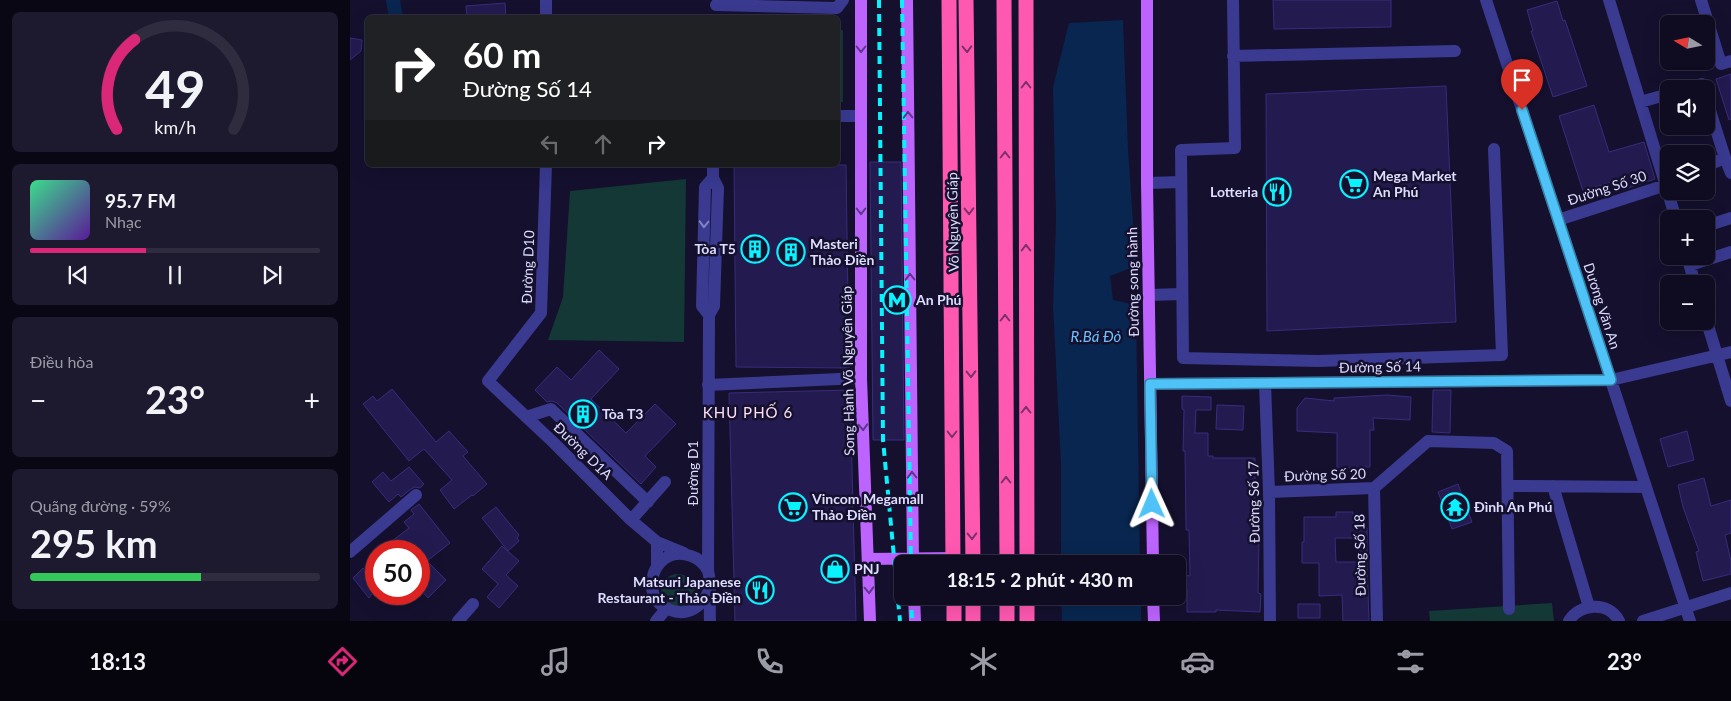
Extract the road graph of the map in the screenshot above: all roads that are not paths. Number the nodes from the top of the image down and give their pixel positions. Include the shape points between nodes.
1 (546, 0) edge
2 (843, 0) edge
3 (861, 0) edge
4 (907, 0) edge
5 (949, 0) edge
6 (966, 0) edge
7 (1004, 0) edge
8 (1026, 0) edge
9 (1147, 0) edge
10 (1233, 0) edge
11 (1486, 0) edge
12 (1609, 0) edge
13 (1701, 0) edge
14 (801, 4) edge
15 (716, 8) edge
16 (546, 15) edge
17 (1455, 51) dead end
18 (1233, 56) junction
19 (1731, 61) edge
20 (1660, 96) edge
21 (1640, 102) junction
22 (840, 116) edge
23 (861, 116) junction
24 (1715, 128) edge
25 (1494, 149) dead end
26 (1724, 158) junction
27 (1715, 162) edge
28 (1660, 163) edge
29 (548, 167) edge
30 (713, 172) edge
31 (1731, 173) edge
32 (1181, 182) junction
33 (1147, 183) junction
34 (1660, 186) edge
35 (1731, 218) edge
36 (1558, 220) junction
37 (1715, 223) edge
38 (1731, 252) edge
39 (1715, 255) edge
40 (1182, 294) junction
41 (1148, 295) junction
42 (1709, 330) edge
43 (1731, 352) edge
44 (1718, 356) junction
45 (862, 378) junction
46 (1611, 380) junction
47 (488, 381) joint
48 (1265, 383) junction
49 (708, 384) junction
50 (1150, 384) junction
51 (1731, 401) edge
52 (526, 417) junction
53 (665, 482) dead end
54 (1509, 486) junction
55 (1552, 486) junction
56 (1646, 487) junction
57 (1374, 488) junction
58 (1269, 492) junction
59 (416, 495) dead end
60 (648, 502) junction
61 (631, 520) junction
62 (657, 542) junction
63 (350, 552) edge
64 (686, 554) junction
65 (913, 555) edge
66 (954, 555) edge
67 (972, 555) edge
68 (1007, 555) edge
69 (1027, 555) edge
70 (1153, 555) edge
71 (868, 559) junction
72 (894, 560) edge
73 (657, 565) junction
74 (708, 571) junction
75 (709, 590) junction
76 (1731, 593) edge
77 (473, 604) dead end
78 (914, 605) edge
79 (954, 605) edge
80 (973, 605) edge
81 (1007, 605) edge
82 (1027, 605) edge
83 (1153, 605) edge
84 (1589, 607) junction
85 (1686, 608) junction
86 (666, 609) junction
87 (1509, 609) dead end
88 (458, 621) edge
89 (656, 621) edge
90 (710, 621) edge
91 (870, 621) edge
92 (915, 621) edge
93 (954, 621) edge
94 (973, 621) edge
95 (1007, 621) edge
96 (1027, 621) edge
97 (1154, 621) edge
98 (1270, 621) edge
99 (1377, 621) edge
100 (1569, 621) edge
101 (1619, 621) edge
102 (1643, 621) edge
103 (1690, 621) edge

1 - 16 street
2 - 3 street
2 - 14 street via 838,8
3 -> 23 main road, Song Hành Võ Nguyên Giáp
65 -> 4 main road
5 -> 66 highway, Võ Nguyên Giáp
6 -> 67 highway, Võ Nguyên Giáp
68 -> 7 highway
69 -> 8 highway
9 - 33 main road, Đường song hành
10 - 18 street
11 - 36 street, Dương Văn An
12 - 21 street
13 - 19 street via 1722,64
14 - 15 street
17 - 18 street
18 - 32 street via 1235,148 1181,150
20 - 21 street
21 - 28 street
22 - 23 street
23 -> 45 main road, Song Hành Võ Nguyên Giáp
24 - 26 street
25 - 40 street via 1502,354 1318,361 1183,358
26 - 27 street
26 - 31 street
29 - 47 street, Đường D10 via 541,312
30 - 49 street, Đường D1 via 705,187 702,306 709,315
32 - 33 street
32 - 40 street
33 - 41 main road, Đường song hành
34 - 36 street, Đường Số 30
35 - 37 street
36 - 46 street, Dương Văn An
38 - 39 street
40 - 41 street
41 - 50 main road, Đường song hành
42 - 44 street
43 - 44 street
44 - 46 street
44 - 51 street
45 - 49 street
45 -> 71 main road, Song Hành Võ Nguyên Giáp
46 - 48 street, Đường Số 14
46 - 56 street, Dương Văn An
47 - 52 street, Đường D1A
48 - 50 street, Đường Số 14
48 - 58 street, Đường Số 17
49 - 74 street, Đường D1
50 - 70 main road, Đường song hành
52 - 60 street via 551,409
52 - 61 street, Đường D1A
53 - 60 street
54 - 55 street
54 - 57 street, Đường Số 20 via 1507,452 1494,443 1428,441
54 - 87 street, Đường Số 20
55 - 56 street
55 - 84 street
56 - 85 street, Dương Văn An
57 - 58 street, Đường Số 20
57 - 99 street, Đường Số 18
58 - 98 street, Đường Số 17
59 - 63 street
60 - 61 street
61 - 62 street, Đường D1A
62 - 64 street, Đường D1A
62 - 73 street
64 - 73 street via 670,556
64 - 74 street via 695,557
71 - 72 main road
71 -> 91 main road, Song Hành Võ Nguyên Giáp
73 - 86 street via 652,589
74 - 75 street
75 - 86 street via 706,598 692,610 674,612
75 - 90 street
76 - 85 street
77 - 88 street
78 - 92 main road
79 - 93 highway
80 - 94 highway
81 - 95 highway
82 - 96 highway
83 - 97 main road
84 - 100 street via 1581,609
84 - 101 street via 1608,610
85 - 102 street
85 - 103 street, Dương Văn An
86 - 89 street

